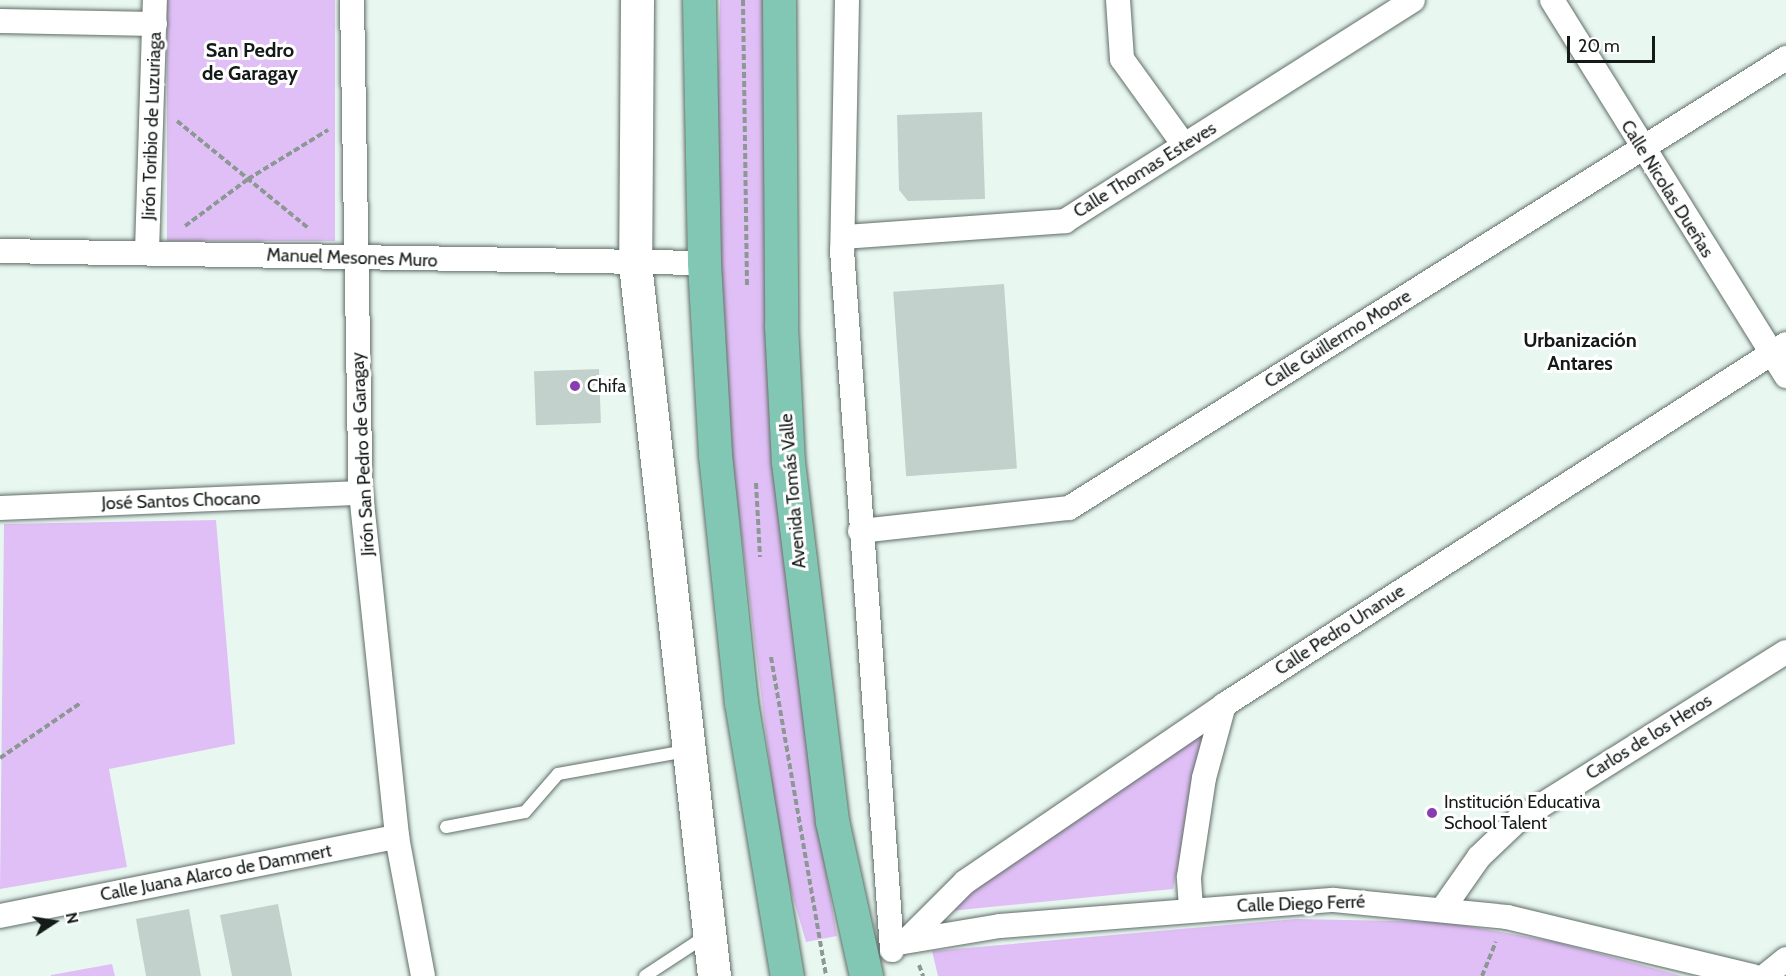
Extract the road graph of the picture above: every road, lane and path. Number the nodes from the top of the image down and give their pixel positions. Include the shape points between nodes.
1 (352, 0) edge
2 (637, 0) edge
3 (699, 0) edge
4 (779, 0) edge
5 (847, 0) edge
6 (1118, 0) edge
7 (1413, 0) edge
8 (1552, 0) edge
9 (155, 12) edge
10 (0, 21) edge
11 (1786, 58) edge
12 (153, 101) junction
13 (351, 116) junction
14 (1184, 145) junction
15 (1641, 147) junction
16 (248, 178) junction
17 (844, 237) junction
18 (0, 251) edge
19 (147, 251) junction
20 (174, 252) junction
21 (323, 258) junction
22 (355, 260) junction
23 (704, 263) junction
24 (635, 264) junction
25 (1778, 349) edge
26 (1786, 375) edge
27 (361, 493) junction
28 (0, 508) edge
29 (860, 531) junction
30 (1786, 652) edge
31 (82, 702) dead end
32 (1224, 705) junction
33 (686, 751) junction
34 (0, 758) edge
35 (446, 827) dead end
36 (397, 837) junction
37 (1444, 907) junction
38 (1191, 908) junction
39 (0, 916) edge
40 (1507, 916) junction
41 (706, 936) junction
42 (901, 944) junction
43 (1786, 959) edge
44 (862, 974) edge
45 (423, 976) edge
46 (645, 976) edge
47 (714, 976) edge
48 (787, 976) edge
49 (1482, 976) edge
50 (1753, 976) edge
51 (1765, 976) edge

1 - 13 street, Jirón San Pedro de Garagay
2 - 24 main road
3 - 23 main road
4 - 44 main road, Avenida Tomás Valle via 781,325 788,462 832,821
5 - 17 street
6 - 14 street via 1122,59
7 - 14 street, Calle Thomas Esteves
8 - 15 street, Calle Nicolas Dueñas
9 - 10 street
9 - 12 street, Jirón Toribio de Luzuriaga
11 - 15 street, Calle Guillermo Moore
12 - 16 path
12 - 19 street, Jirón Toribio de Luzuriaga
13 - 16 path
13 - 22 street, Jirón San Pedro de Garagay
14 - 17 street, Calle Thomas Esteves via 1065,221
15 - 25 street, Calle Nicolas Dueñas
15 - 29 street, Calle Guillermo Moore via 1069,508
16 - 20 path via 174,234
16 - 21 path via 321,238
17 - 29 street
18 - 19 street, Manuel Mesones Muro
19 - 20 street, Manuel Mesones Muro
20 - 21 street, Manuel Mesones Muro
21 - 22 street, Manuel Mesones Muro
22 - 24 street, Manuel Mesones Muro
22 - 27 street, Jirón San Pedro de Garagay
23 - 24 street, Manuel Mesones Muro
23 - 48 main road via 715,455 741,702
24 - 33 main road
25 - 26 street, Calle Nicolas Dueñas
25 - 32 street, Calle Pedro Unanue
27 - 28 street, José Santos Chocano
27 - 36 street, Jirón San Pedro de Garagay
29 - 42 street
30 - 37 street, Carlos de los Heros via 1518,820 1479,857
31 - 34 path
32 - 38 street via 1204,778 1189,877
32 - 42 street, Calle Pedro Unanue via 965,882
33 - 35 lane via 558,774 525,812
33 - 41 main road
36 - 39 street, Calle Juana Alarco de Dammert
36 - 45 street, Jirón San Pedro de Garagay
37 - 38 street, Calle Diego Ferré via 1334,900
37 - 40 street, Calle Diego Ferré
38 - 42 street, Calle Diego Ferré
40 - 49 path
40 - 50 street, Calle Diego Ferré
41 - 46 lane
41 - 47 main road
42 - 44 street, Calle Diego Ferré
43 - 51 street

